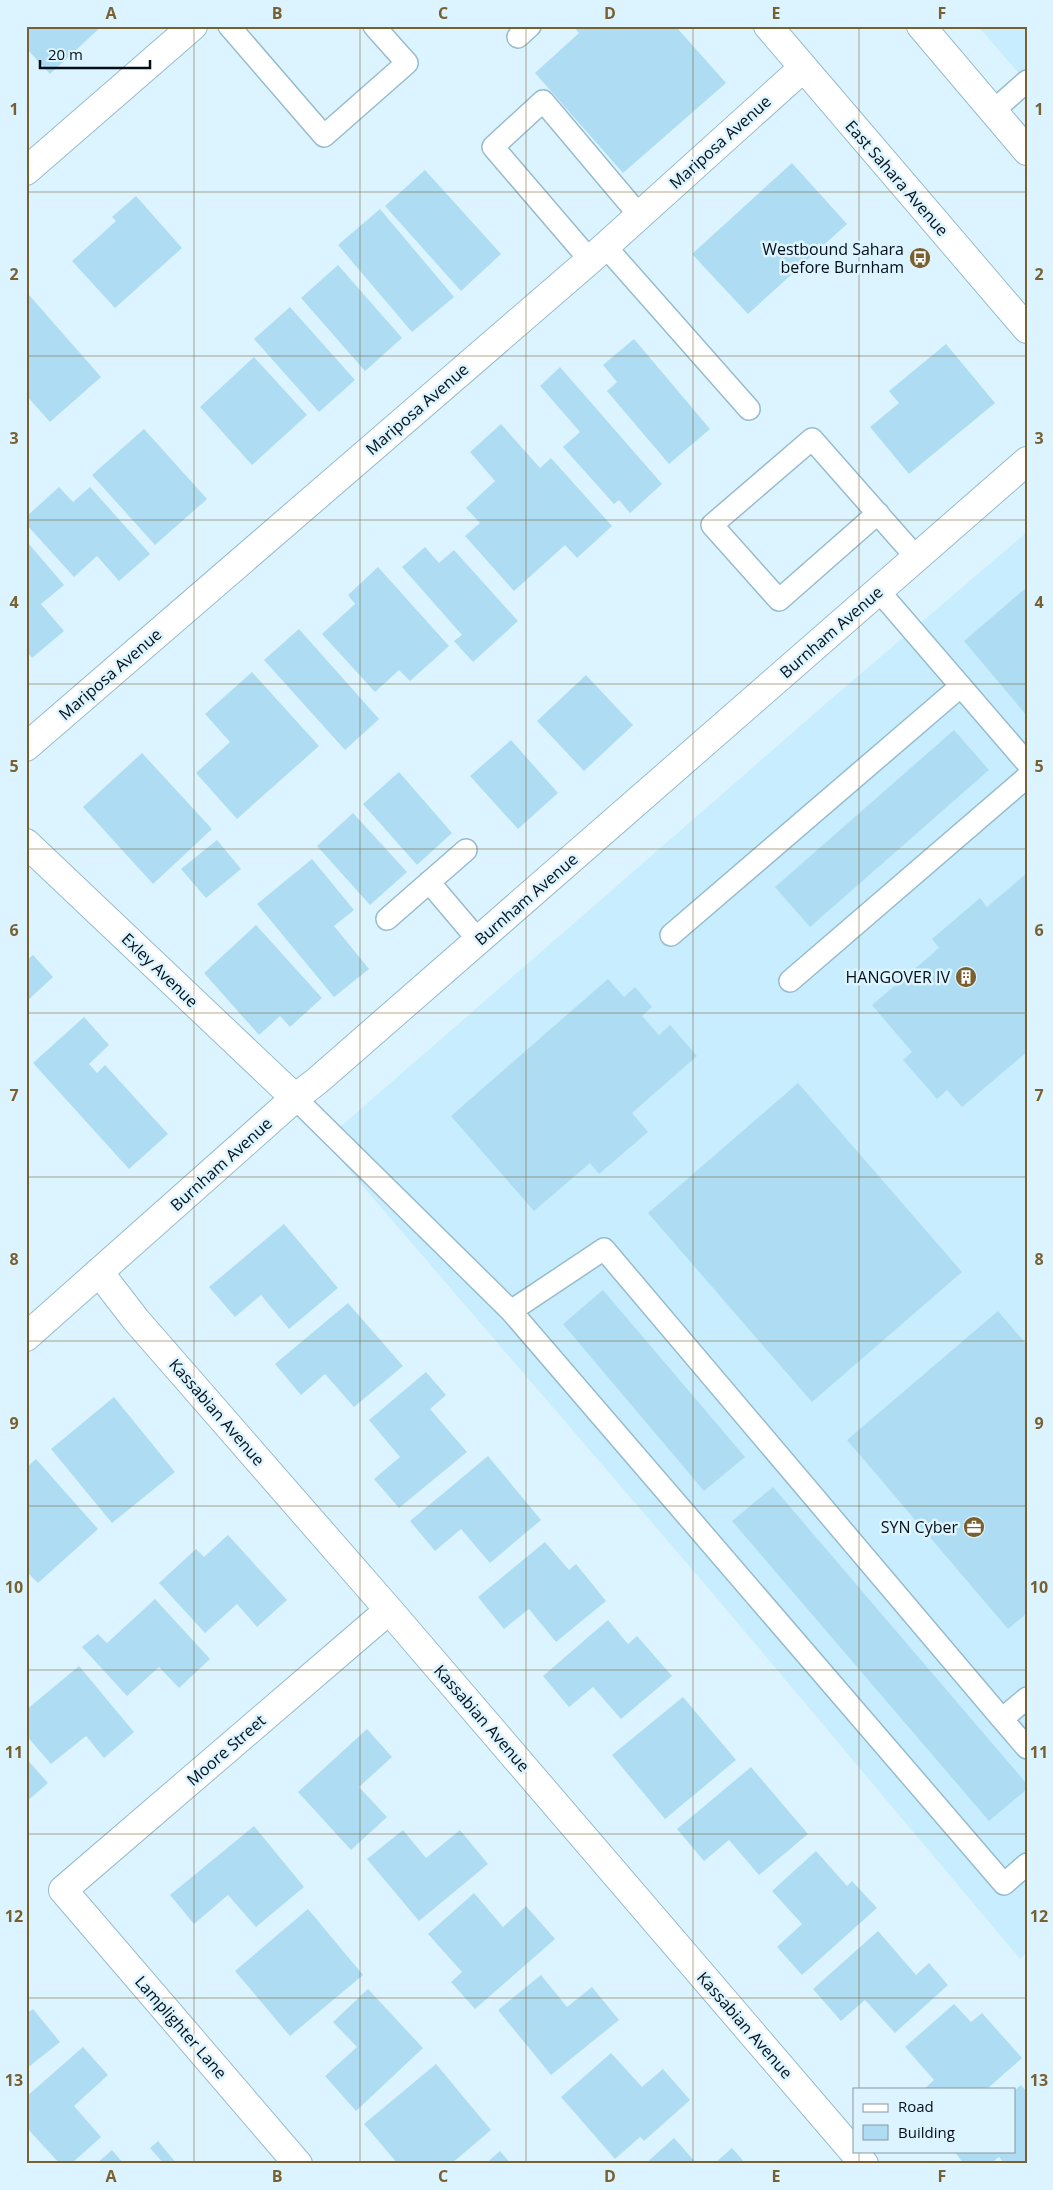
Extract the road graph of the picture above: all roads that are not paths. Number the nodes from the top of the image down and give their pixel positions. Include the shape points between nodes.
1 (193, 26) edge
2 (229, 26) edge
3 (374, 26) edge
4 (768, 26) edge
5 (921, 26) edge
6 (803, 68) junction
7 (1027, 81) edge
8 (993, 111) junction
9 (1027, 151) edge
10 (26, 171) edge
11 (639, 215) junction
12 (597, 253) junction
13 (1027, 329) edge
14 (748, 409) dead end
15 (1027, 461) edge
16 (878, 514) junction
17 (916, 557) junction
18 (878, 590) junction
19 (961, 686) junction
20 (26, 747) edge
21 (1027, 763) edge
22 (1027, 777) edge
23 (26, 843) edge
24 (466, 850) dead end
25 (429, 882) junction
26 (387, 919) dead end
27 (671, 935) dead end
28 (479, 941) junction
29 (790, 982) dead end
30 (295, 1098) junction
31 (99, 1272) junction
32 (511, 1311) junction
33 (26, 1337) edge
34 (389, 1610) junction
35 (1027, 1698) edge
36 (1002, 1719) junction
37 (1027, 1748) edge
38 (1027, 1864) edge
39 (63, 1890) joint
40 (853, 2151) edge
41 (854, 2152) edge
42 (298, 2164) edge
43 (864, 2164) edge

1 - 10 street
2 - 3 lane via 324,136 407,63
4 - 6 street, East Sahara Avenue
5 - 8 street
6 - 11 street, Mariposa Avenue
6 - 13 street, East Sahara Avenue
7 - 8 lane
8 - 9 street
11 - 12 street, Mariposa Avenue
11 - 12 lane via 543,101 493,147
12 - 14 lane
12 - 20 street, Mariposa Avenue
15 - 17 street, Burnham Avenue
16 - 16 lane via 812,439 712,524 779,600
16 - 17 lane
17 - 18 street, Burnham Avenue
18 - 19 lane
18 - 28 street, Burnham Avenue
19 - 21 lane
19 - 27 lane
22 - 29 lane
23 - 30 street, Exley Avenue
24 - 25 lane
25 - 26 lane
25 - 28 lane
28 - 30 street, Burnham Avenue
30 - 31 street, Burnham Avenue
30 - 32 lane
31 - 33 street, Burnham Avenue
31 - 34 street, Kassabian Avenue via 136,1320
32 - 36 lane via 604,1249
32 - 38 lane via 1004,1884
34 - 39 street, Moore Street
34 - 40 street, Kassabian Avenue
35 - 36 lane
36 - 37 lane
39 - 42 street, Lamplighter Lane
41 - 43 street, Kassabian Avenue

